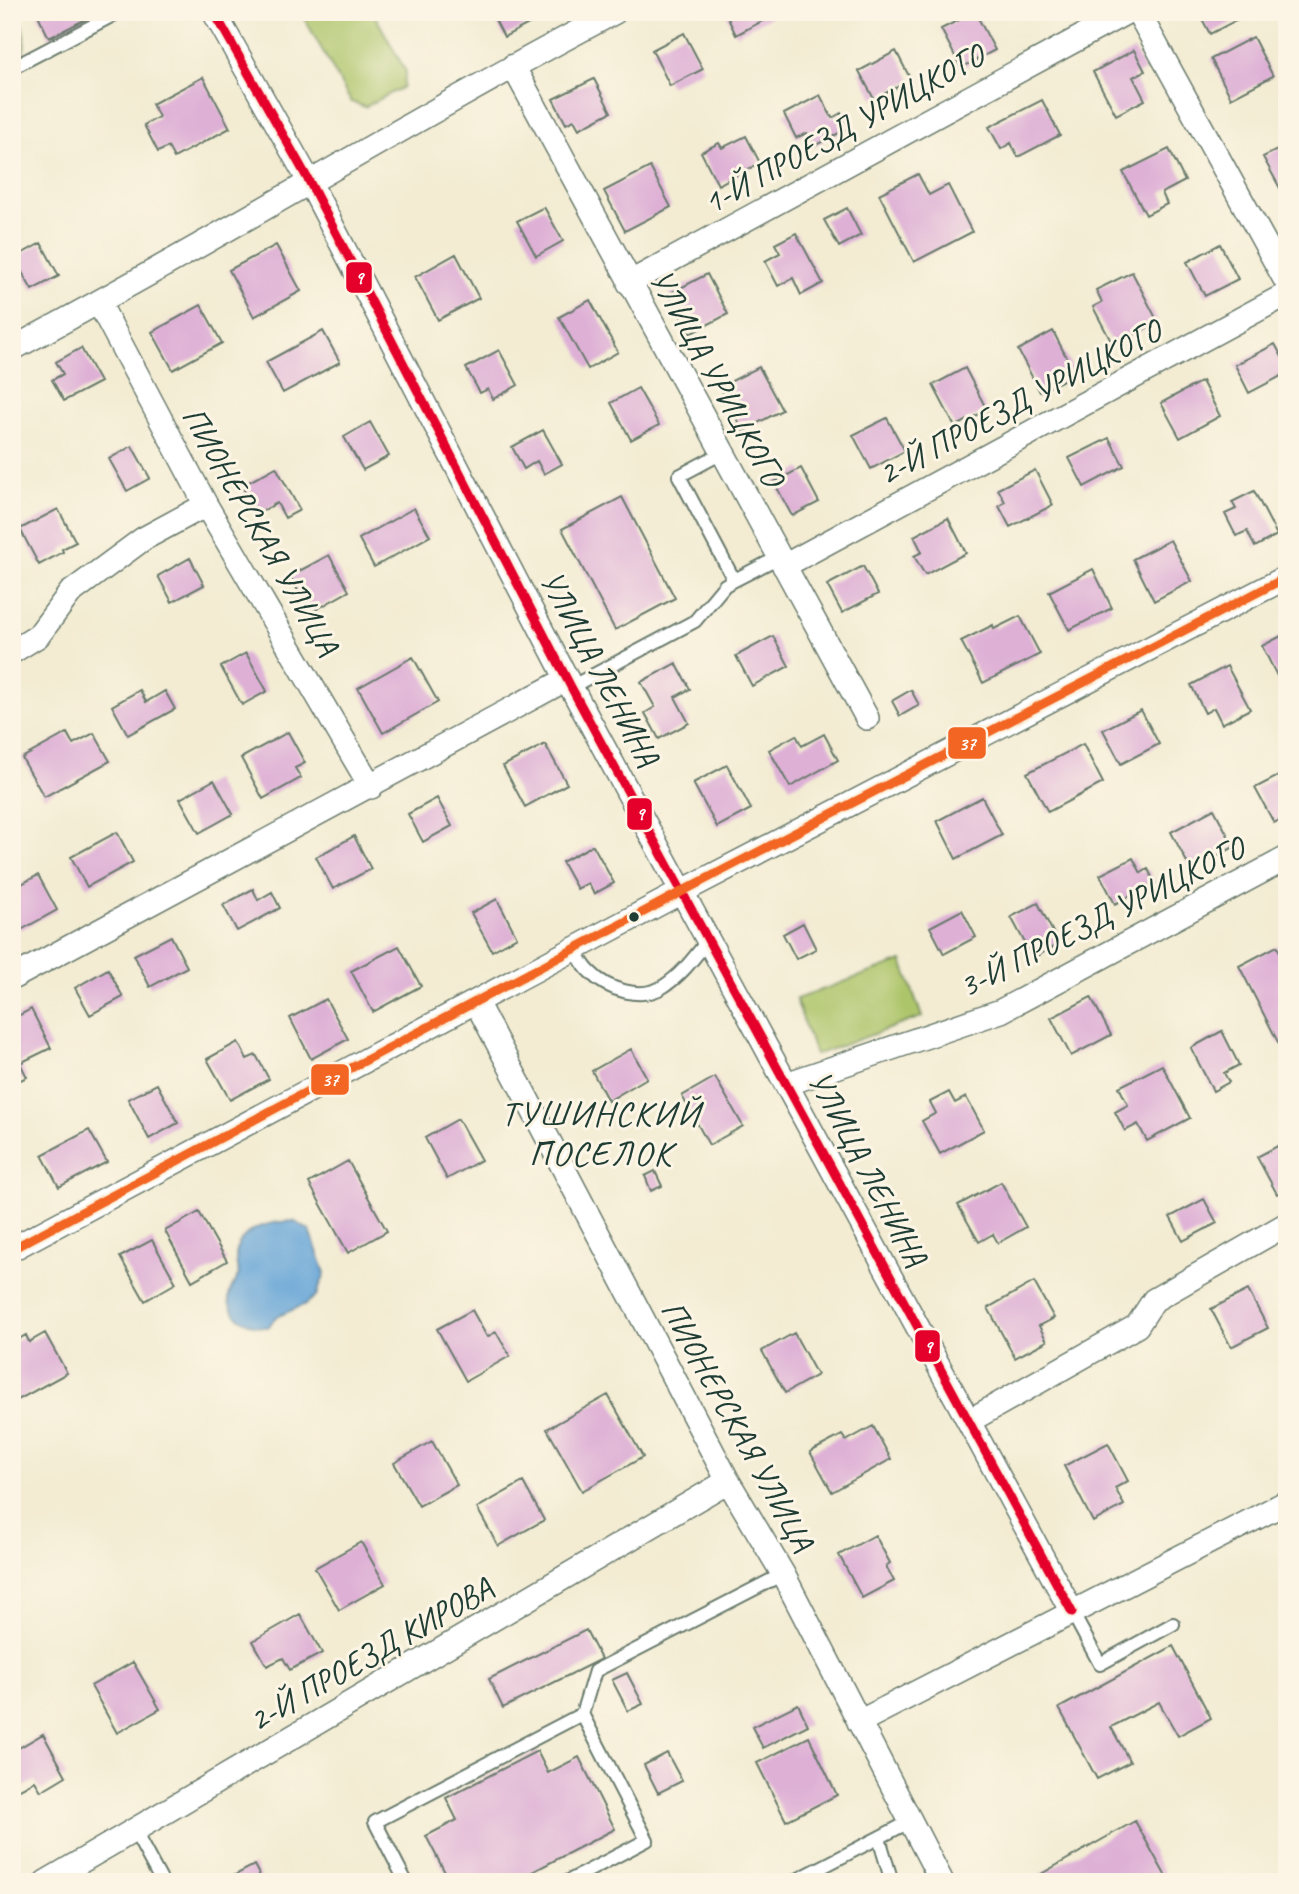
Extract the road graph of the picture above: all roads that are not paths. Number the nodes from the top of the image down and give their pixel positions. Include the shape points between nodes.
1 (119, 12) edge
2 (214, 12) edge
3 (615, 12) edge
4 (1127, 12) edge
5 (1138, 12) edge
6 (513, 66) junction
7 (12, 68) edge
8 (309, 181) junction
9 (629, 283) junction
10 (1287, 283) edge
11 (1287, 294) edge
12 (99, 303) junction
13 (12, 349) edge
14 (722, 453) junction
15 (206, 505) junction
16 (781, 561) junction
17 (1287, 578) edge
18 (734, 580) junction
19 (12, 652) edge
20 (569, 683) junction
21 (867, 718) dead end
22 (371, 786) junction
23 (1287, 859) edge
24 (683, 891) junction
25 (709, 939) junction
26 (575, 950) junction
27 (12, 978) edge
28 (476, 1002) junction
29 (786, 1084) junction
30 (1287, 1224) edge
31 (12, 1249) edge
32 (969, 1422) junction
33 (729, 1481) junction
34 (1287, 1502) edge
35 (782, 1574) junction
36 (1072, 1612) junction
37 (1173, 1625) dead end
38 (582, 1714) junction
39 (859, 1722) junction
40 (911, 1821) junction
41 (134, 1830) junction
42 (879, 1838) junction
43 (46, 1882) edge
44 (162, 1882) edge
45 (406, 1882) edge
46 (567, 1882) edge
47 (793, 1882) edge
48 (892, 1882) edge
49 (942, 1882) edge

1 - 7 lane
2 - 8 street, УЛИЦА ЛЕНИНА
3 - 6 street
4 - 9 street, 1-Й ПРОЕЗД УРИЦКОГО
5 - 10 street
6 - 8 street
6 - 9 street, УЛИЦА УРИЦКОГО
8 - 12 street
8 - 20 street, УЛИЦА ЛЕНИНА
9 - 14 street, УЛИЦА УРИЦКОГО
11 - 16 street, 2-Й ПРОЕЗД УРИЦКОГО
12 - 13 street
12 - 15 street, ПИОНЕРСКАЯ УЛИЦА
14 - 16 street, УЛИЦА УРИЦКОГО
14 - 18 lane via 679,476
15 - 19 street via 143,539 80,585 38,636
15 - 22 street, ПИОНЕРСКАЯ УЛИЦА
16 - 18 lane
16 - 21 street, УЛИЦА УРИЦКОГО
17 - 24 street
18 - 20 lane via 695,621
20 - 22 street
20 - 24 street, УЛИЦА ЛЕНИНА
22 - 27 street
23 - 29 street, 3-Й ПРОЕЗД УРИЦКОГО via 1001,1011
24 - 25 street, УЛИЦА ЛЕНИНА
24 - 26 street
25 - 26 lane via 680,974 661,989 643,993 622,992 600,982
25 - 29 street, УЛИЦА ЛЕНИНА
26 - 28 street
28 - 31 street
28 - 33 street, ПИОНЕРСКАЯ УЛИЦА
29 - 32 street, УЛИЦА ЛЕНИНА
30 - 32 street via 1154,1300 1137,1326
32 - 36 street, УЛИЦА ЛЕНИНА
33 - 35 street, ПИОНЕРСКАЯ УЛИЦА
33 - 41 street, 2-Й ПРОЕЗД КИРОВА
34 - 36 street
35 - 38 lane via 595,1671
35 - 39 street, ПИОНЕРСКАЯ УЛИЦА
36 - 37 lane via 1100,1664
36 - 39 street
38 - 45 lane via 375,1822
38 - 46 lane via 647,1840
39 - 40 street, ПИОНЕРСКАЯ УЛИЦА
40 - 42 lane
40 - 49 street, ПИОНЕРСКАЯ УЛИЦА
41 - 43 street, 2-Й ПРОЕЗД КИРОВА
41 - 44 lane
42 - 47 lane
42 - 48 lane

